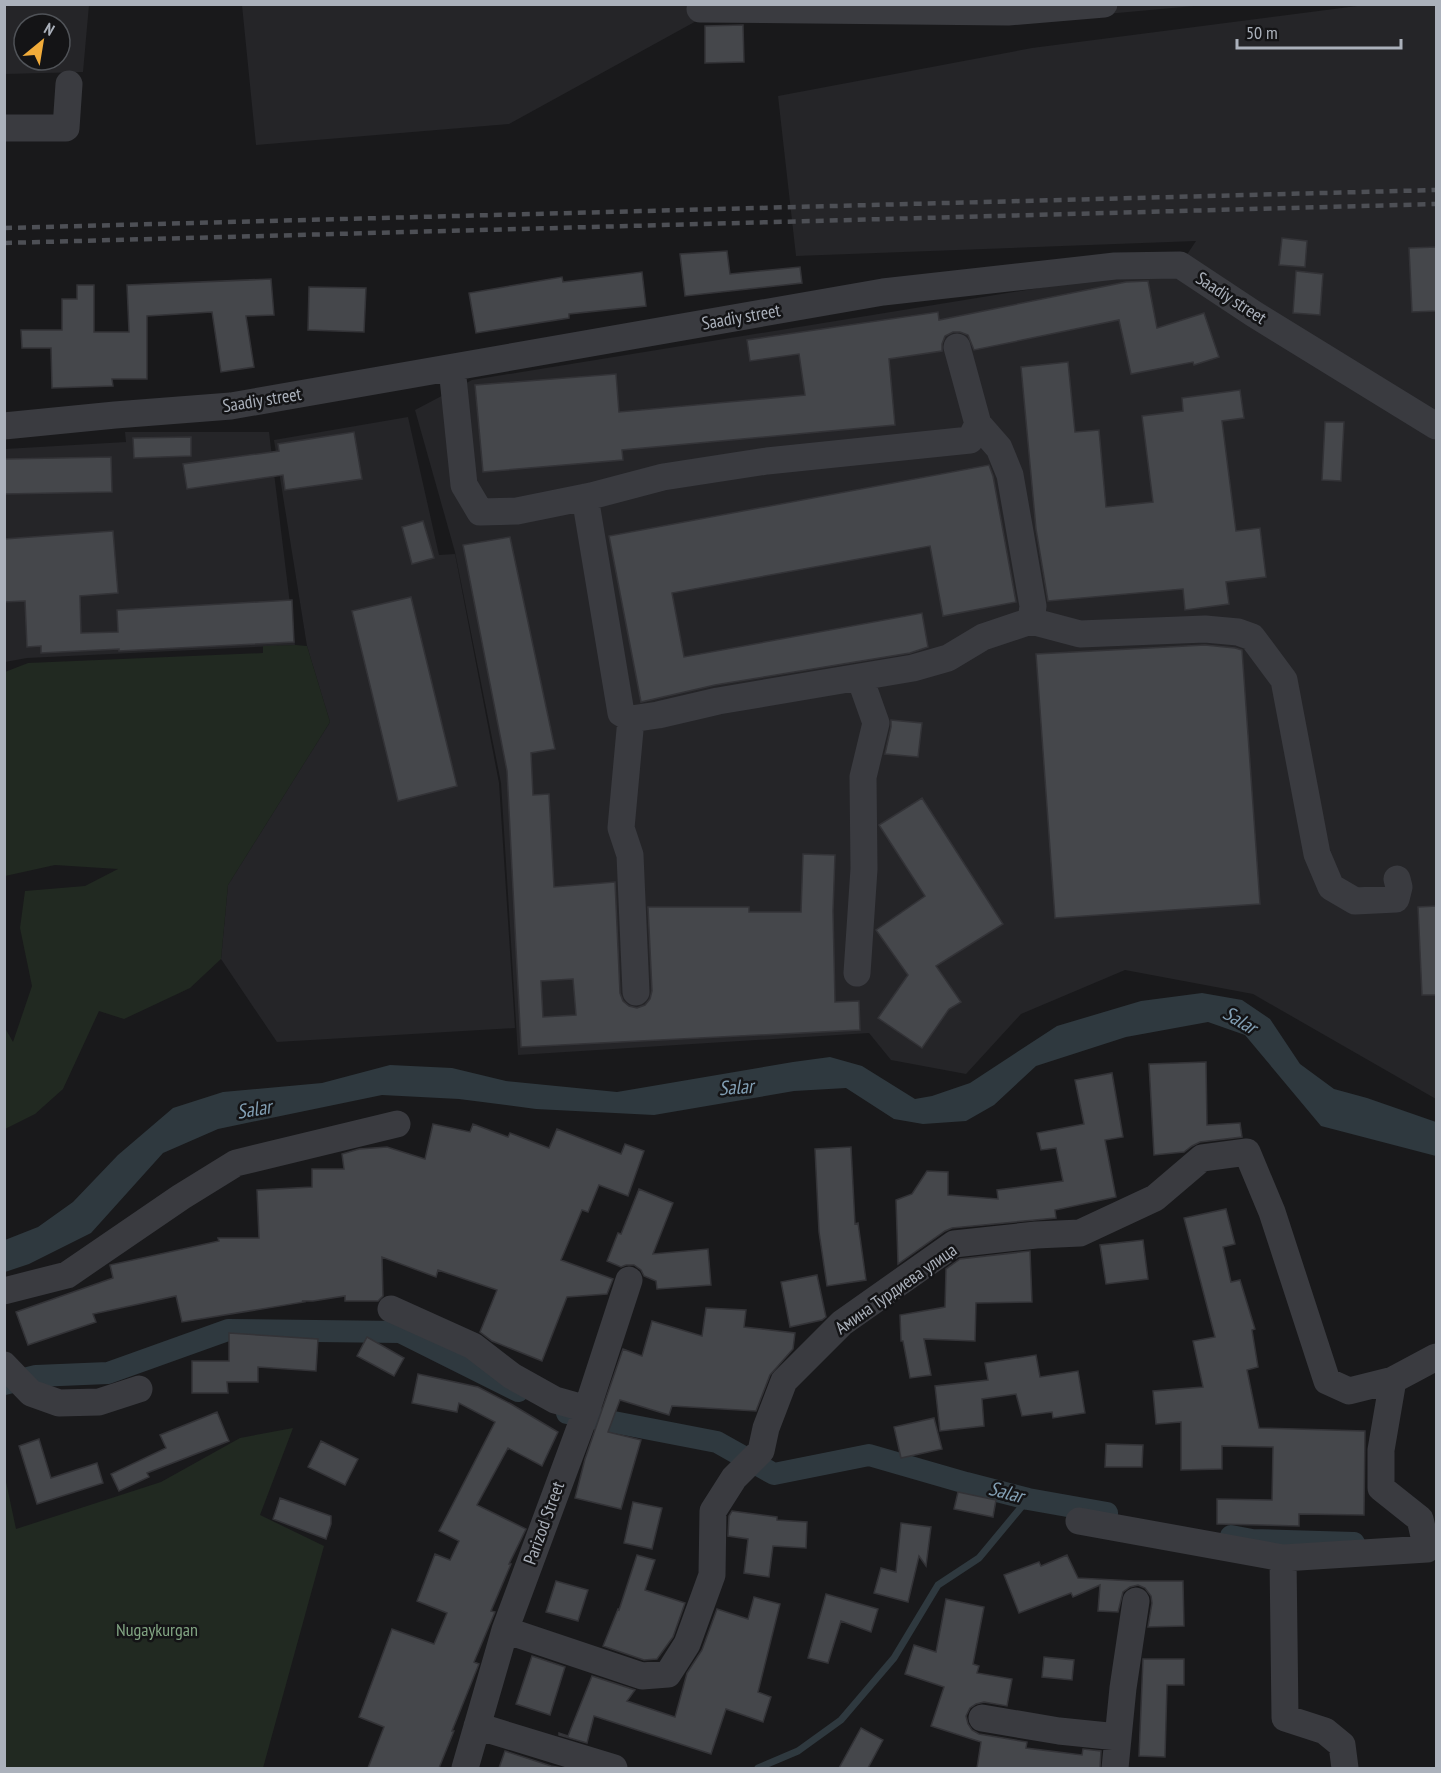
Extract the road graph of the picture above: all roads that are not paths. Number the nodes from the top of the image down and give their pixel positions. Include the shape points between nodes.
1 (1104, 4) edge
2 (700, 9) dead end
3 (69, 84) dead end
4 (4, 128) edge
5 (957, 347) dead end
6 (452, 368) junction
7 (978, 424) junction
8 (4, 426) edge
9 (1437, 426) edge
10 (585, 497) junction
11 (1031, 621) junction
12 (860, 678) junction
13 (631, 719) junction
14 (1397, 879) dead end
15 (857, 974) dead end
16 (636, 992) dead end
17 (397, 1124) dead end
18 (629, 1280) dead end
19 (4, 1291) edge
20 (391, 1309) dead end
21 (1437, 1358) edge
22 (4, 1365) edge
23 (1393, 1380) junction
24 (139, 1389) dead end
25 (582, 1420) junction
26 (1079, 1521) dead end
27 (1283, 1558) junction
28 (1136, 1600) dead end
29 (505, 1630) junction
30 (982, 1718) dead end
31 (477, 1726) junction
32 (1118, 1737) junction
33 (465, 1768) edge
34 (614, 1768) edge
35 (1115, 1768) edge
36 (1345, 1768) edge

1 - 2 street via 1008,12
3 - 4 street via 66,128
5 - 7 street
6 - 8 street, Saadiy street via 231,406
6 - 9 street, Saadiy street via 883,292 1115,266 1180,265
6 - 10 street via 464,485 480,512 518,511
7 - 10 street via 970,440 766,461 663,477
7 - 11 street via 999,448 1010,475 1033,606
10 - 13 street via 621,714
11 - 12 street via 983,637 948,658
11 - 14 street via 1080,634 1205,629 1252,637 1284,680 1317,854 1331,886 1355,901 1396,899
12 - 13 street
12 - 15 street via 876,723 863,777 864,869
13 - 16 street via 621,828 630,855
17 - 19 street via 236,1163 67,1275
18 - 25 street, Parizod Street
20 - 25 street via 473,1346
21 - 23 street
22 - 24 street via 31,1393 59,1403 99,1402
23 - 27 street via 1381,1450 1381,1488 1420,1519 1427,1549
23 - 29 street, Амина Турдиева улица via 1349,1390 1327,1381 1272,1212 1248,1152 1202,1158 1155,1198 1080,1233 954,1244 842,1323 784,1381 761,1451 734,1479 713,1511 712,1575 687,1644 668,1674 642,1676
25 - 29 street, Parizod Street
26 - 27 street
27 - 36 street via 1285,1718 1325,1731 1342,1745
28 - 32 street
29 - 31 street, Parizod Street
30 - 32 street
31 - 33 street, Parizod Street
31 - 34 street
32 - 35 street

